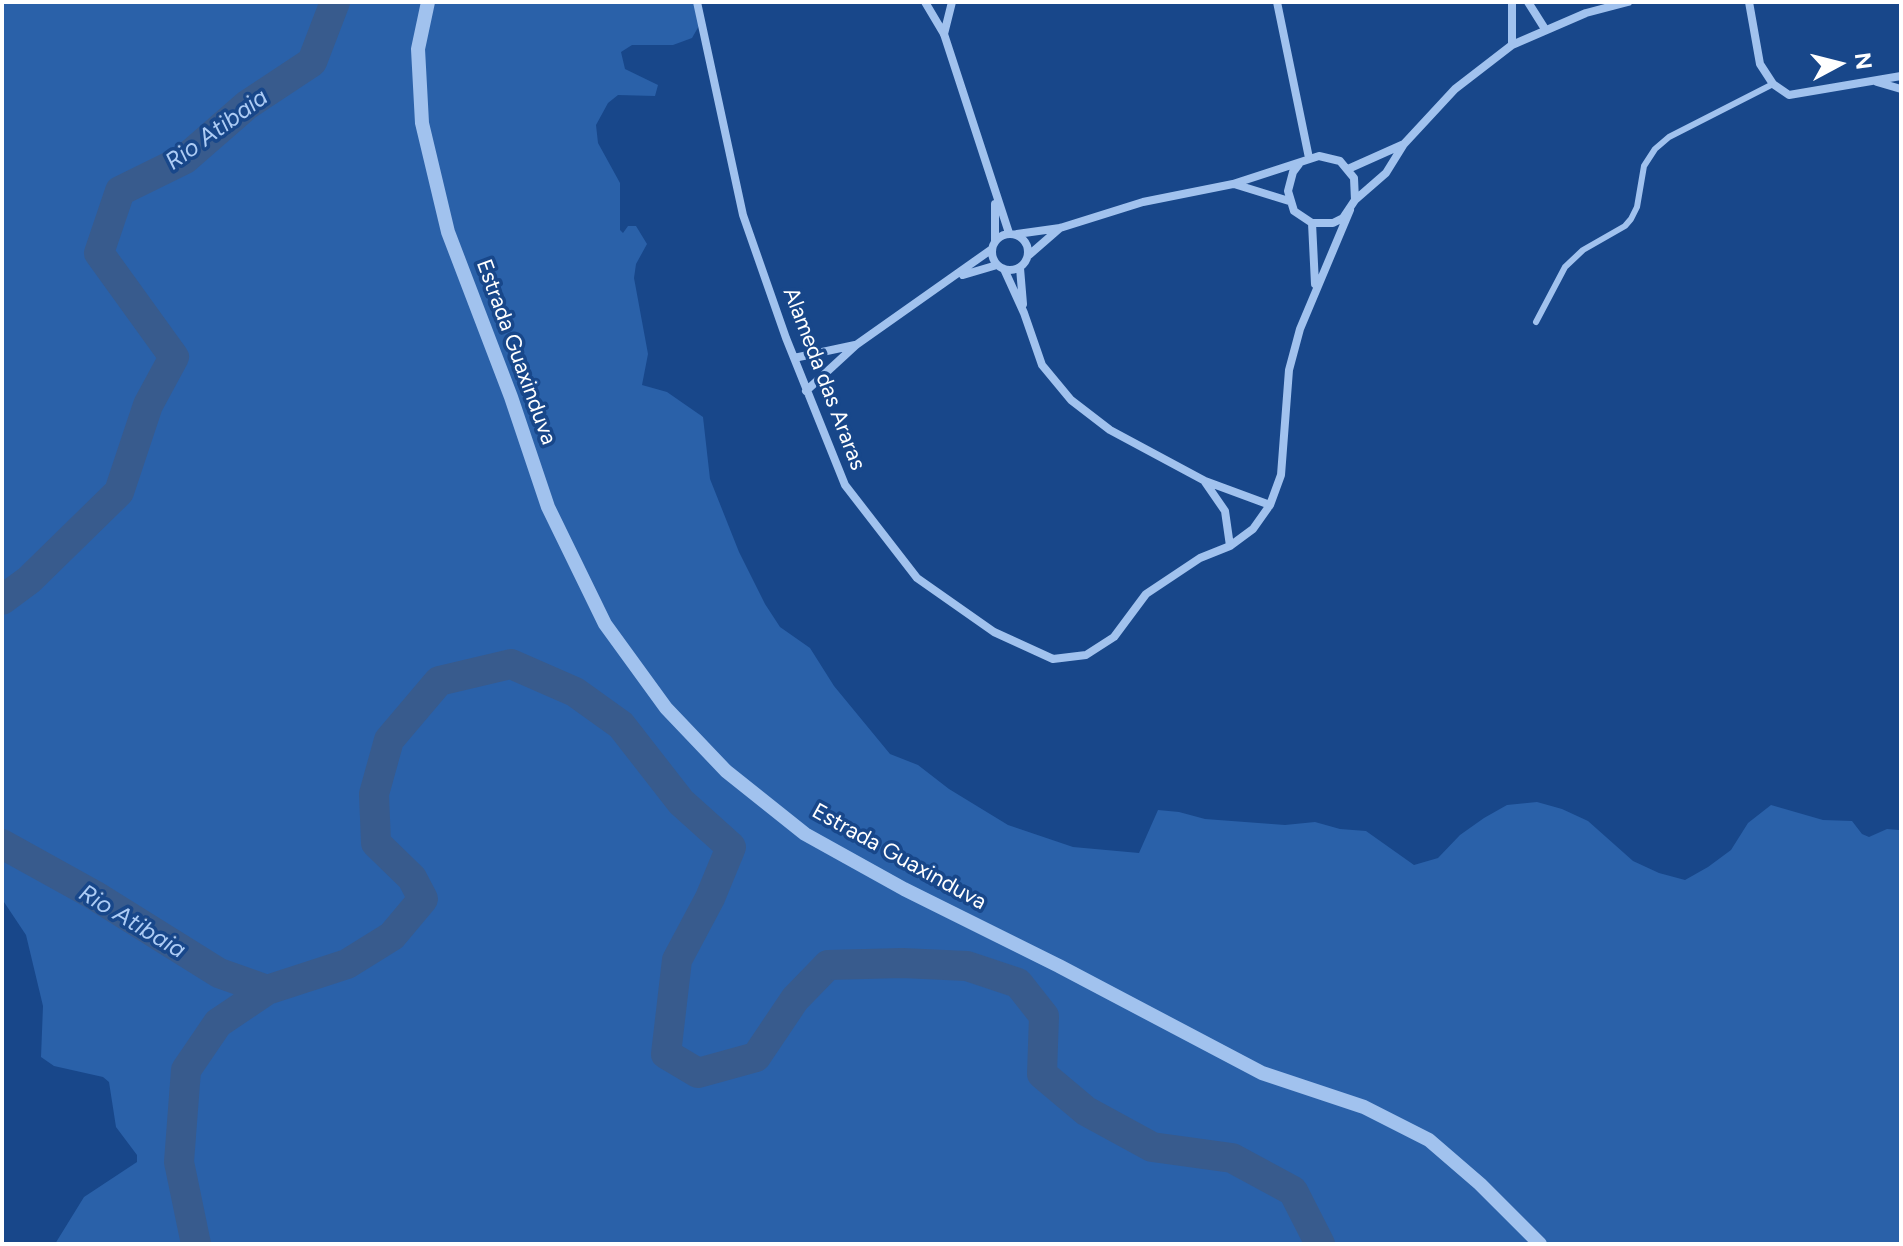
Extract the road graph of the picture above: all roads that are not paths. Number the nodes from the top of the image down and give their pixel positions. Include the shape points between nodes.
1 (428, 2) edge
2 (697, 2) edge
3 (925, 2) edge
4 (952, 2) edge
5 (1277, 2) edge
6 (1512, 2) edge
7 (1528, 2) edge
8 (1628, 2) edge
9 (1749, 2) edge
10 (1545, 29) junction
11 (944, 34) junction
12 (1512, 45) junction
13 (1901, 76) edge
14 (1876, 82) junction
15 (1773, 84) junction
16 (1901, 89) edge
17 (1404, 144) junction
18 (1309, 158) junction
19 (1299, 164) junction
20 (1348, 169) junction
21 (1233, 184) junction
22 (995, 195) junction
23 (1355, 200) junction
24 (1289, 201) junction
25 (1350, 210) junction
26 (1312, 223) junction
27 (1060, 228) junction
28 (1013, 234) junction
29 (994, 245) junction
30 (1029, 255) junction
31 (1000, 267) junction
32 (1020, 268) junction
33 (955, 277) junction
34 (1315, 289) junction
35 (1024, 313) junction
36 (1536, 322) dead end
37 (856, 345) junction
38 (794, 358) junction
39 (806, 391) junction
40 (1205, 481) junction
41 (1270, 505) junction
42 (1230, 546) junction
43 (1540, 1244) edge

1 - 43 street, Estrada Guaxinduva via 418,49 422,123 448,232 548,507 605,624 666,708 726,771 805,834 1262,1073 1364,1107 1429,1140
2 - 38 street, Alameda das Araras via 743,215
3 - 11 street
4 - 11 street
5 - 18 street
6 - 12 street
7 - 10 street
8 - 10 street
9 - 15 street via 1760,64
10 - 12 street
11 - 22 street
12 - 17 street via 1455,89
13 - 14 street
14 - 15 street via 1789,95
14 - 16 street
15 - 36 lane via 1655,149 1644,166 1631,219 1565,267
17 - 20 street
17 - 23 street via 1386,173
18 - 19 street
18 - 20 street via 1330,157
19 - 21 street
19 - 24 street via 1289,181
20 - 23 street
21 - 24 street
21 - 27 street via 1143,202
22 - 28 street
22 - 29 street
23 - 25 street
24 - 26 street via 1302,219
25 - 26 street via 1333,223
25 - 34 street, Alameda das Araras
26 - 34 street
27 - 28 street
27 - 30 street
28 - 29 street via 1001,235
28 - 30 street via 1024,239
29 - 31 street via 992,257
29 - 33 street
30 - 32 street
31 - 32 street
31 - 33 street
31 - 35 street
32 - 35 street
33 - 37 street
34 - 41 street, Alameda das Araras via 1289,370 1281,475
35 - 40 street via 1042,365 1071,400 1110,430
37 - 38 street
37 - 39 street
38 - 39 street, Alameda das Araras
39 - 42 street, Alameda das Araras via 845,485 917,578 994,632 1053,659 1086,655 1114,637 1146,594 1200,558
40 - 41 street
40 - 42 street via 1225,511
41 - 42 street, Alameda das Araras via 1253,529

